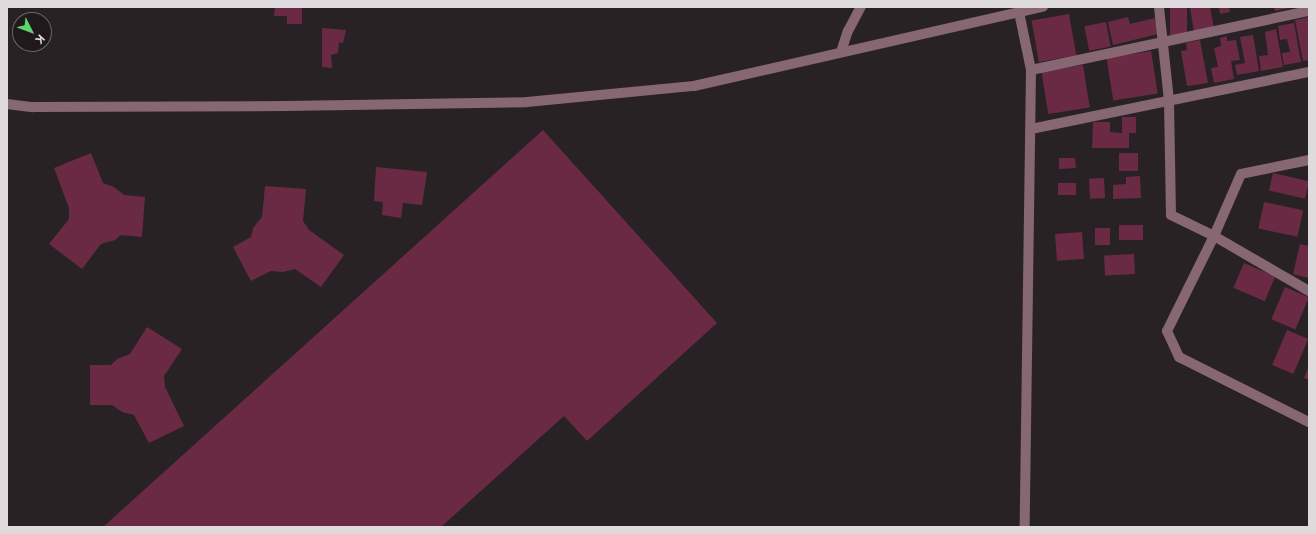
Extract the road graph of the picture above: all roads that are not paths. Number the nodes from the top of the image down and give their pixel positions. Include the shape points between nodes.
1 (861, 7) edge
2 (1043, 7) edge
3 (1159, 7) edge
4 (1309, 11) edge
5 (1019, 12) junction
6 (1163, 43) junction
7 (841, 52) junction
8 (1031, 70) junction
9 (1309, 72) edge
10 (1169, 101) junction
11 (7, 104) edge
12 (1031, 129) junction
13 (1309, 160) edge
14 (1214, 236) junction
15 (1309, 291) edge
16 (1309, 422) edge
17 (1025, 527) edge

1 - 7 street via 848,31
2 - 5 street
3 - 6 street
4 - 6 street
5 - 7 street
5 - 8 street
6 - 8 street
6 - 10 street
7 - 11 street via 694,86 527,102 33,107
8 - 12 street
9 - 10 street
10 - 12 street
10 - 14 street via 1171,215
12 - 17 street
13 - 14 street via 1241,174
14 - 15 street
14 - 16 street via 1167,331 1179,357

